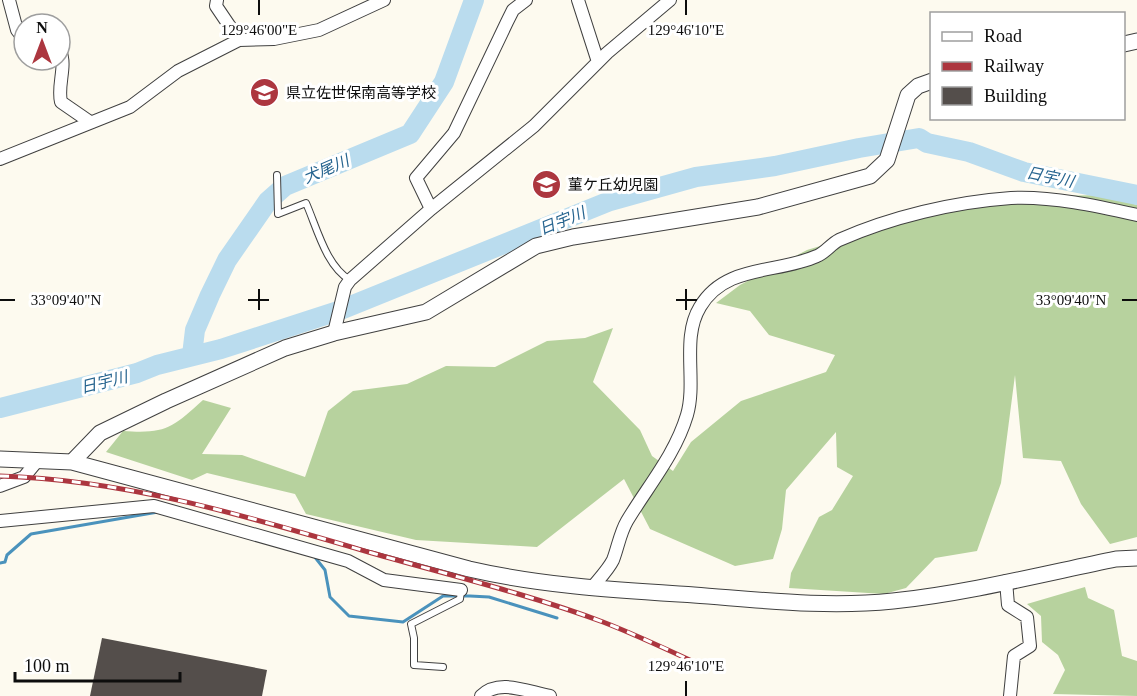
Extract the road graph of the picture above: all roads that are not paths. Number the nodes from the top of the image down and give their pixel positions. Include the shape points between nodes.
1 (217, 0) edge
2 (384, 0) edge
3 (526, 0) edge
4 (578, 0) edge
5 (670, 0) edge
6 (239, 40) junction
7 (598, 62) junction
8 (62, 72) edge
9 (930, 82) edge
10 (90, 122) junction
11 (0, 159) edge
12 (277, 175) dead end
13 (431, 208) junction
14 (1137, 215) edge
15 (347, 284) junction
16 (335, 329) junction
17 (0, 459) edge
18 (38, 460) junction
19 (72, 462) junction
20 (0, 486) edge
21 (0, 521) edge
22 (1137, 558) edge
23 (1006, 581) junction
24 (591, 589) junction
25 (460, 595) joint
26 (443, 667) dead end
27 (481, 696) edge
28 (550, 696) edge
29 (1010, 696) edge

1 - 6 street via 216,6
2 - 6 street via 319,30 274,39
3 - 13 street via 513,10 454,133 416,178
4 - 7 street
5 - 7 street
6 - 10 street via 178,71 130,107
7 - 13 street via 534,126
8 - 10 street via 61,102
9 - 16 street via 908,95 887,160 870,176 758,207 536,246 426,312
10 - 11 street
12 - 15 lane via 278,214 306,203 332,262
13 - 15 street
14 - 24 street via 1104,207 1012,198 957,206 891,222 837,241 818,256 756,269 713,290 696,314 687,414 678,438 626,524 612,561
15 - 16 street
16 - 19 street via 285,348 100,434
17 - 18 street
18 - 19 street
18 - 20 street via 24,477
19 - 24 street via 469,569
21 - 25 street via 154,506 348,561 384,580
22 - 23 street
23 - 24 street via 893,601 847,604 771,603
23 - 29 street via 1008,605 1027,617 1030,646 1014,656
25 - 26 lane via 411,624 414,665
27 - 28 street via 489,688 499,686

